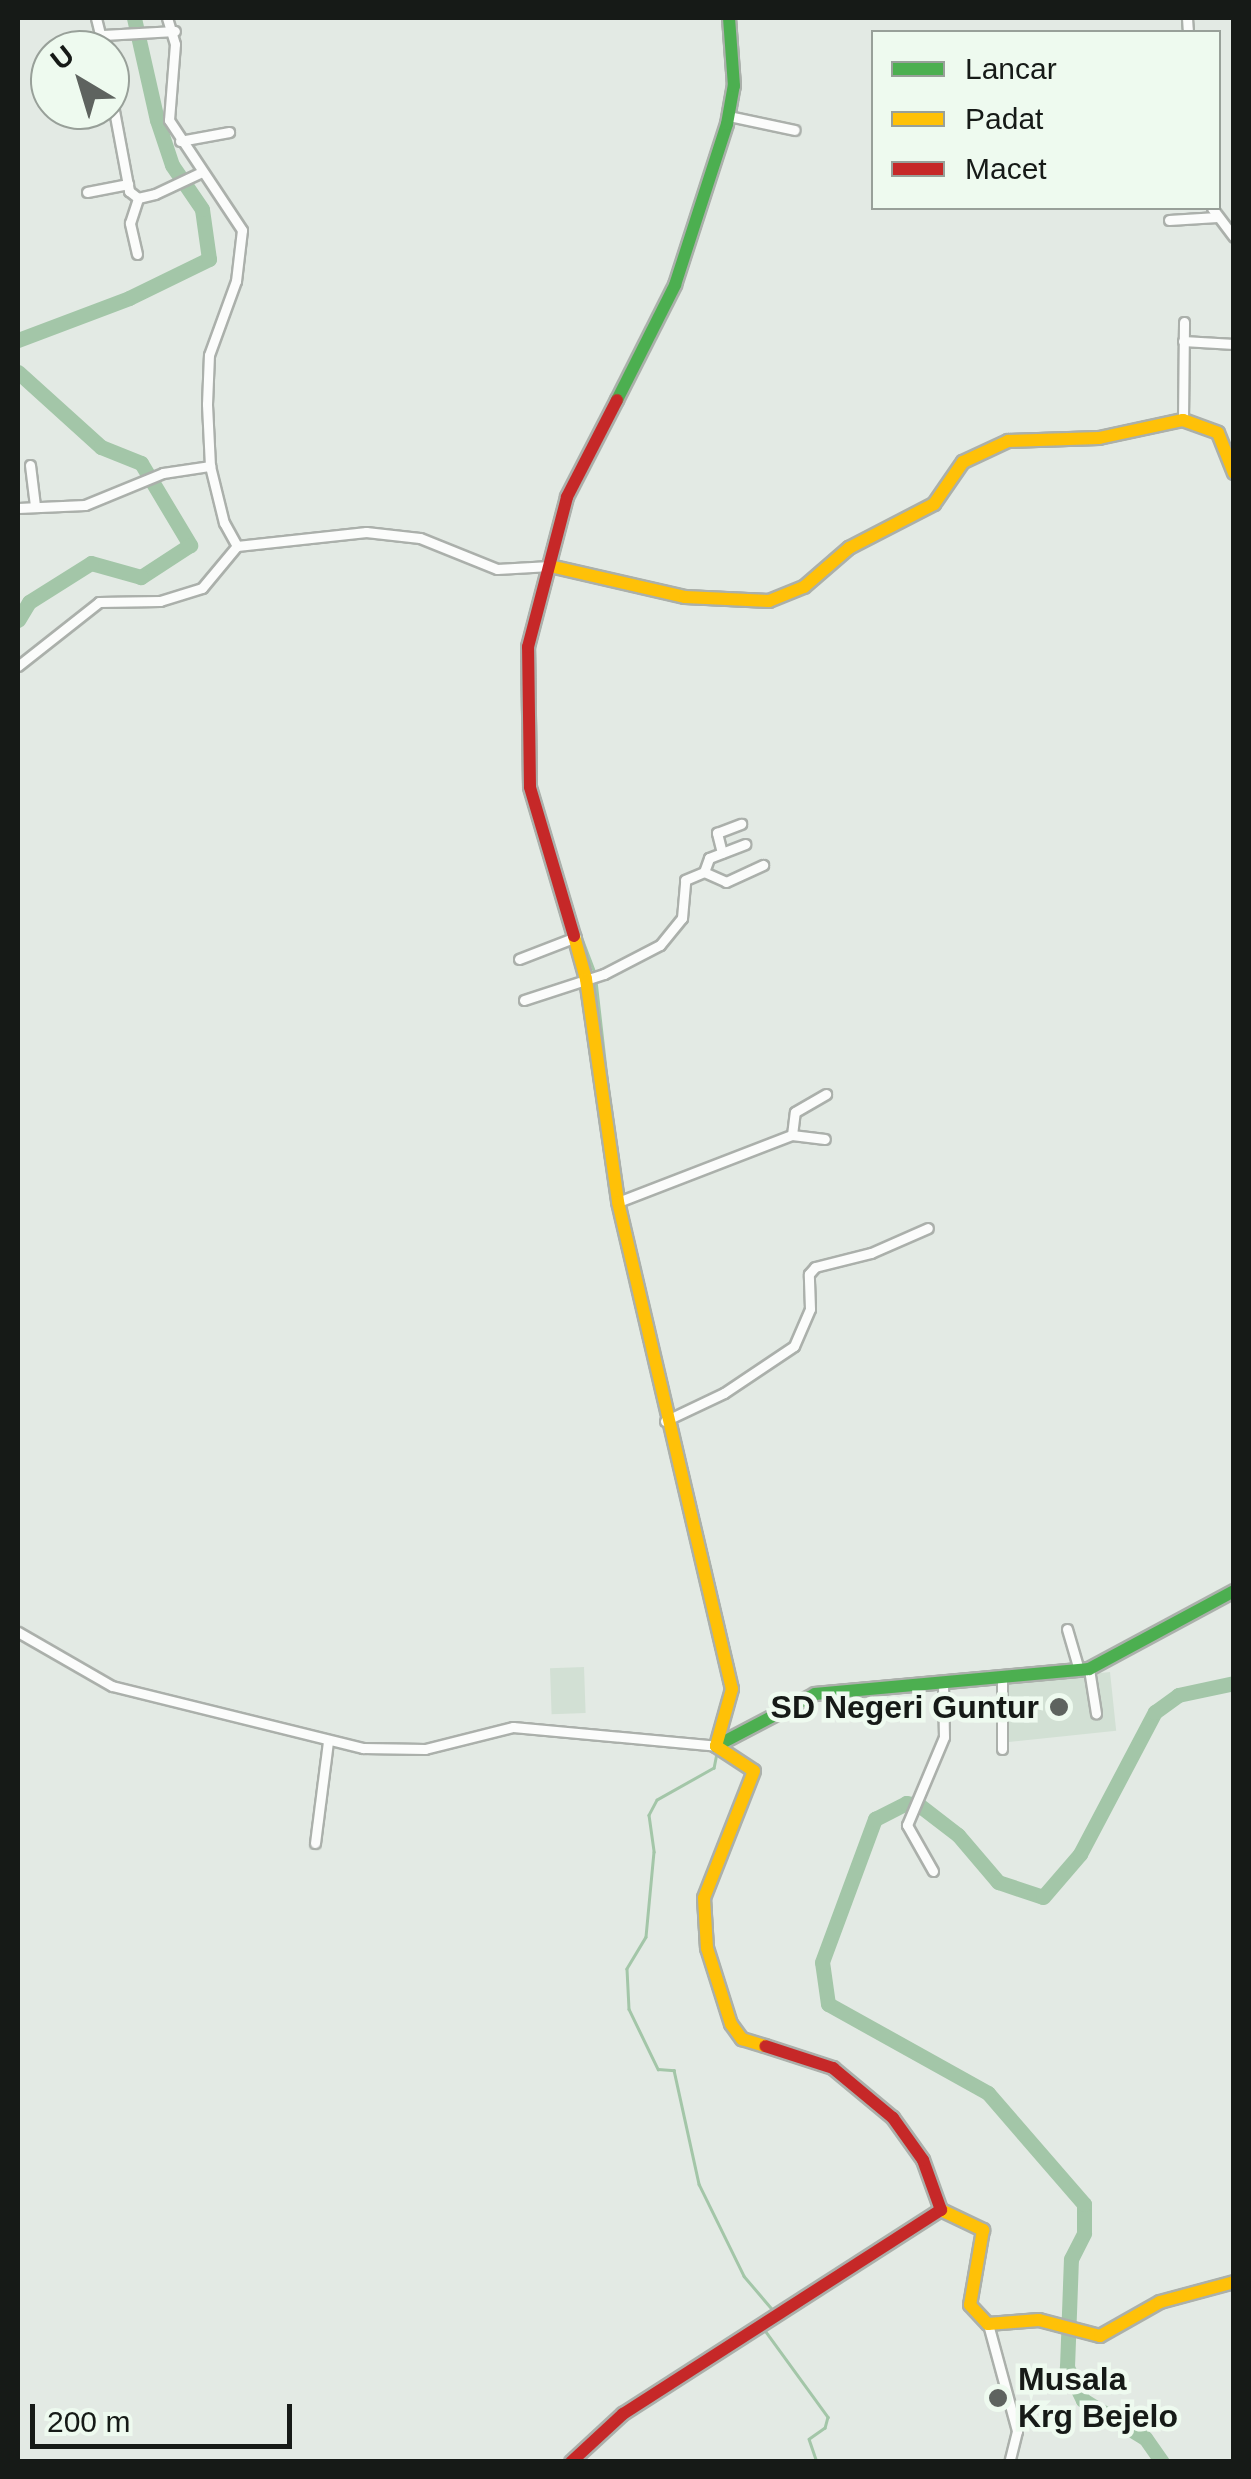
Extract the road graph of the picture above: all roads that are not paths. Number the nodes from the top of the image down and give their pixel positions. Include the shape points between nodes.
1 (167, 18) edge
2 (730, 18) edge
3 (174, 31) junction
4 (130, 32) edge
5 (729, 116) junction
6 (118, 130) edge
7 (794, 130) dead end
8 (229, 132) dead end
9 (180, 141) junction
10 (202, 172) junction
11 (128, 184) junction
12 (88, 192) dead end
13 (138, 198) junction
14 (1214, 212) edge
15 (1168, 220) dead end
16 (1234, 237) edge
17 (137, 254) dead end
18 (1184, 322) dead end
19 (1182, 341) junction
20 (1234, 344) edge
21 (1183, 420) junction
22 (30, 465) dead end
23 (210, 466) junction
24 (1234, 474) edge
25 (35, 506) junction
26 (18, 508) edge
27 (238, 546) junction
28 (550, 566) junction
29 (18, 666) edge
30 (741, 824) dead end
31 (745, 844) dead end
32 (722, 853) junction
33 (763, 865) dead end
34 (704, 872) junction
35 (576, 937) junction
36 (519, 959) dead end
37 (587, 979) junction
38 (524, 1000) dead end
39 (826, 1094) dead end
40 (792, 1135) junction
41 (825, 1138) dead end
42 (621, 1202) junction
43 (928, 1228) dead end
44 (674, 1418) junction
45 (1234, 1591) edge
46 (1068, 1629) dead end
47 (18, 1632) edge
48 (1084, 1670) junction
49 (1002, 1681) junction
50 (942, 1687) junction
51 (1096, 1713) dead end
52 (328, 1742) junction
53 (716, 1746) junction
54 (1002, 1749) dead end
55 (314, 1843) dead end
56 (933, 1872) dead end
57 (940, 2210) junction
58 (1234, 2282) edge
59 (988, 2324) junction
60 (571, 2462) edge
61 (1009, 2462) edge

1 - 3 street
2 - 5 street
3 - 4 street
3 - 9 street via 167,109
5 - 7 street
5 - 28 street via 675,285 567,497
6 - 11 street
8 - 9 street
9 - 10 street
10 - 13 street
10 - 23 street via 231,204 242,230 236,281 209,355
11 - 12 street
11 - 13 street
13 - 17 street via 130,223
14 - 15 street
14 - 16 street
18 - 19 street
19 - 20 street
19 - 21 street
21 - 24 street via 1218,432
21 - 28 street via 1107,437 1033,437 988,447 957,468 934,504 849,548 804,587 770,601 714,602
22 - 25 street
23 - 25 street via 162,473 85,505
23 - 27 street via 222,516
25 - 26 street
27 - 28 street via 366,532 420,538 502,570
27 - 29 street via 190,595 100,602
28 - 35 street via 528,647 528,768
30 - 32 street via 717,833
31 - 32 street
32 - 34 street via 707,859
33 - 34 street via 726,882
34 - 37 street via 685,880 682,918 670,937
35 - 36 street
35 - 37 street
37 - 38 street
37 - 42 street
39 - 40 street via 795,1112
40 - 41 street
40 - 42 street
42 - 44 street
43 - 44 street via 811,1270 810,1309 794,1346
44 - 53 street via 732,1690
45 - 48 street
46 - 48 street
47 - 52 street via 112,1686 262,1719
48 - 49 street
48 - 51 street
49 - 50 street
49 - 54 street
50 - 53 street via 815,1694
50 - 56 street via 944,1737 907,1826
52 - 53 street via 394,1752 506,1728 554,1728 681,1748
52 - 55 street
53 - 57 street via 754,1772 718,1849 704,1898 707,1948 731,2024 742,2040 833,2068 893,2118 922,2160
57 - 59 street via 983,2230 970,2305
57 - 60 street via 623,2414
58 - 59 street via 1174,2297 1100,2336 1039,2320
59 - 61 street via 1017,2430

